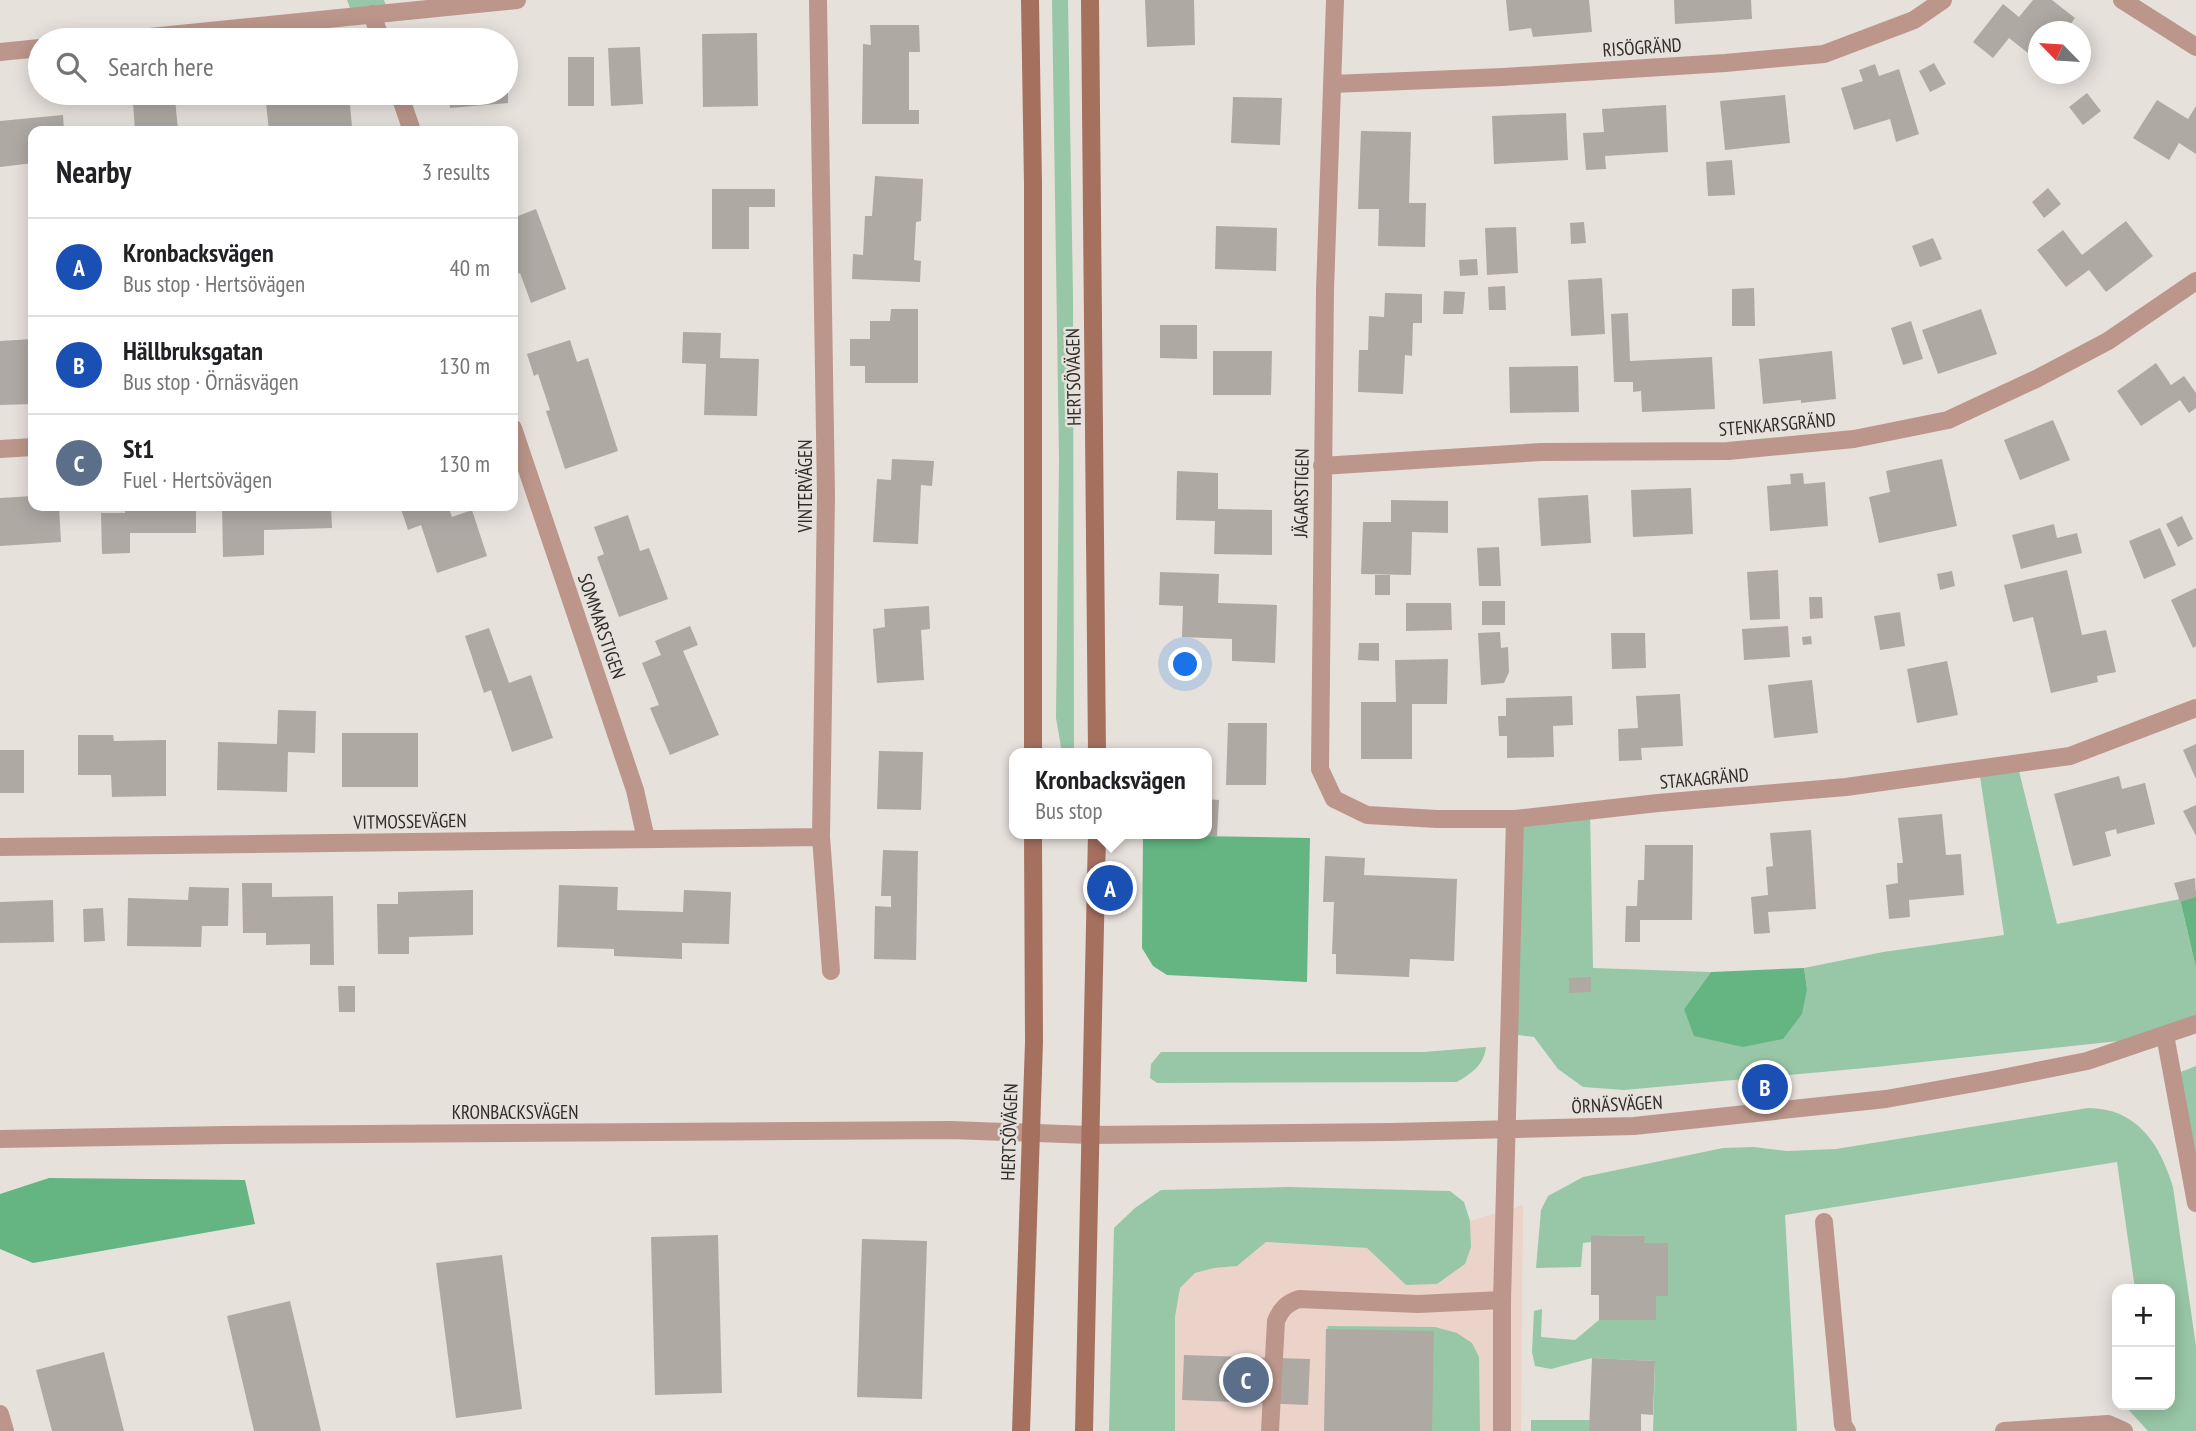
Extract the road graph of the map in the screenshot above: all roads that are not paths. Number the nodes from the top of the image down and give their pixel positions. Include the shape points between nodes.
1 (517, 0) edge
2 (818, 0) edge
3 (1030, 0) edge
4 (1090, 0) edge
5 (1335, 0) edge
6 (1942, 0) edge
7 (2122, 0) edge
8 (372, 15) junction
9 (241, 28) edge
10 (377, 28) edge
11 (2196, 47) edge
12 (28, 49) edge
13 (0, 52) edge
14 (1332, 85) junction
15 (403, 105) edge
16 (410, 126) edge
17 (2196, 281) edge
18 (518, 443) edge
19 (28, 447) edge
20 (0, 449) edge
21 (1322, 466) junction
22 (2196, 708) edge
23 (1033, 748) edge
24 (1097, 748) edge
25 (1515, 819) junction
26 (821, 837) junction
27 (646, 839) junction
28 (1033, 839) edge
29 (1097, 839) edge
30 (0, 848) edge
31 (831, 971) dead end
32 (2196, 1024) edge
33 (2165, 1035) junction
34 (1508, 1129) junction
35 (1030, 1133) junction
36 (1090, 1135) junction
37 (0, 1139) edge
38 (2196, 1203) edge
39 (1824, 1222) dead end
40 (1502, 1300) junction
41 (0, 1415) edge
42 (5, 1431) edge
43 (1021, 1431) edge
44 (1084, 1431) edge
45 (1270, 1431) edge
46 (1502, 1431) edge
47 (1847, 1431) edge
48 (2004, 1431) edge
49 (2124, 1431) edge

1 - 8 street
2 - 26 street, VINTERVÄGEN via 826,495
3 - 23 main road, HERTSÖVÄGEN
4 - 24 main road, HERTSÖVÄGEN
5 - 14 street, JÄGARSTIGEN
6 - 14 street, RISÖGRÄND via 1914,20 1824,54
7 - 11 street
8 - 9 street
8 - 10 street
12 - 13 street
14 - 21 street, JÄGARSTIGEN
15 - 16 street
17 - 21 street, STENKARSGRÄND via 2108,341 1948,420 1854,439 1728,451 1541,452
18 - 27 street, SOMMARSTIGEN via 635,790
19 - 20 street
21 - 25 street, JÄGARSTIGEN via 1320,769 1334,799 1367,815
22 - 25 street, STAKAGRÄND via 2070,756 1846,787
25 - 34 street
26 - 27 street, VITMOSSEVÄGEN
26 - 31 street, VINTERVÄGEN
27 - 30 street, VITMOSSEVÄGEN
28 - 35 main road, HERTSÖVÄGEN
29 - 36 main road
32 - 33 street, ÖRNÄSVÄGEN
33 - 34 street, ÖRNÄSVÄGEN via 2087,1061 1886,1099 1634,1126
33 - 38 street
34 - 36 street, ÖRNÄSVÄGEN
34 - 40 street
35 - 36 street, ÖRNÄSVÄGEN
35 - 37 street, KRONBACKSVÄGEN via 938,1130
35 - 43 main road, HERTSÖVÄGEN
36 - 44 main road
39 - 47 street
40 - 45 street via 1418,1304 1299,1299 1289,1303 1276,1321
40 - 46 street
41 - 42 street
48 - 49 street via 2108,1424

